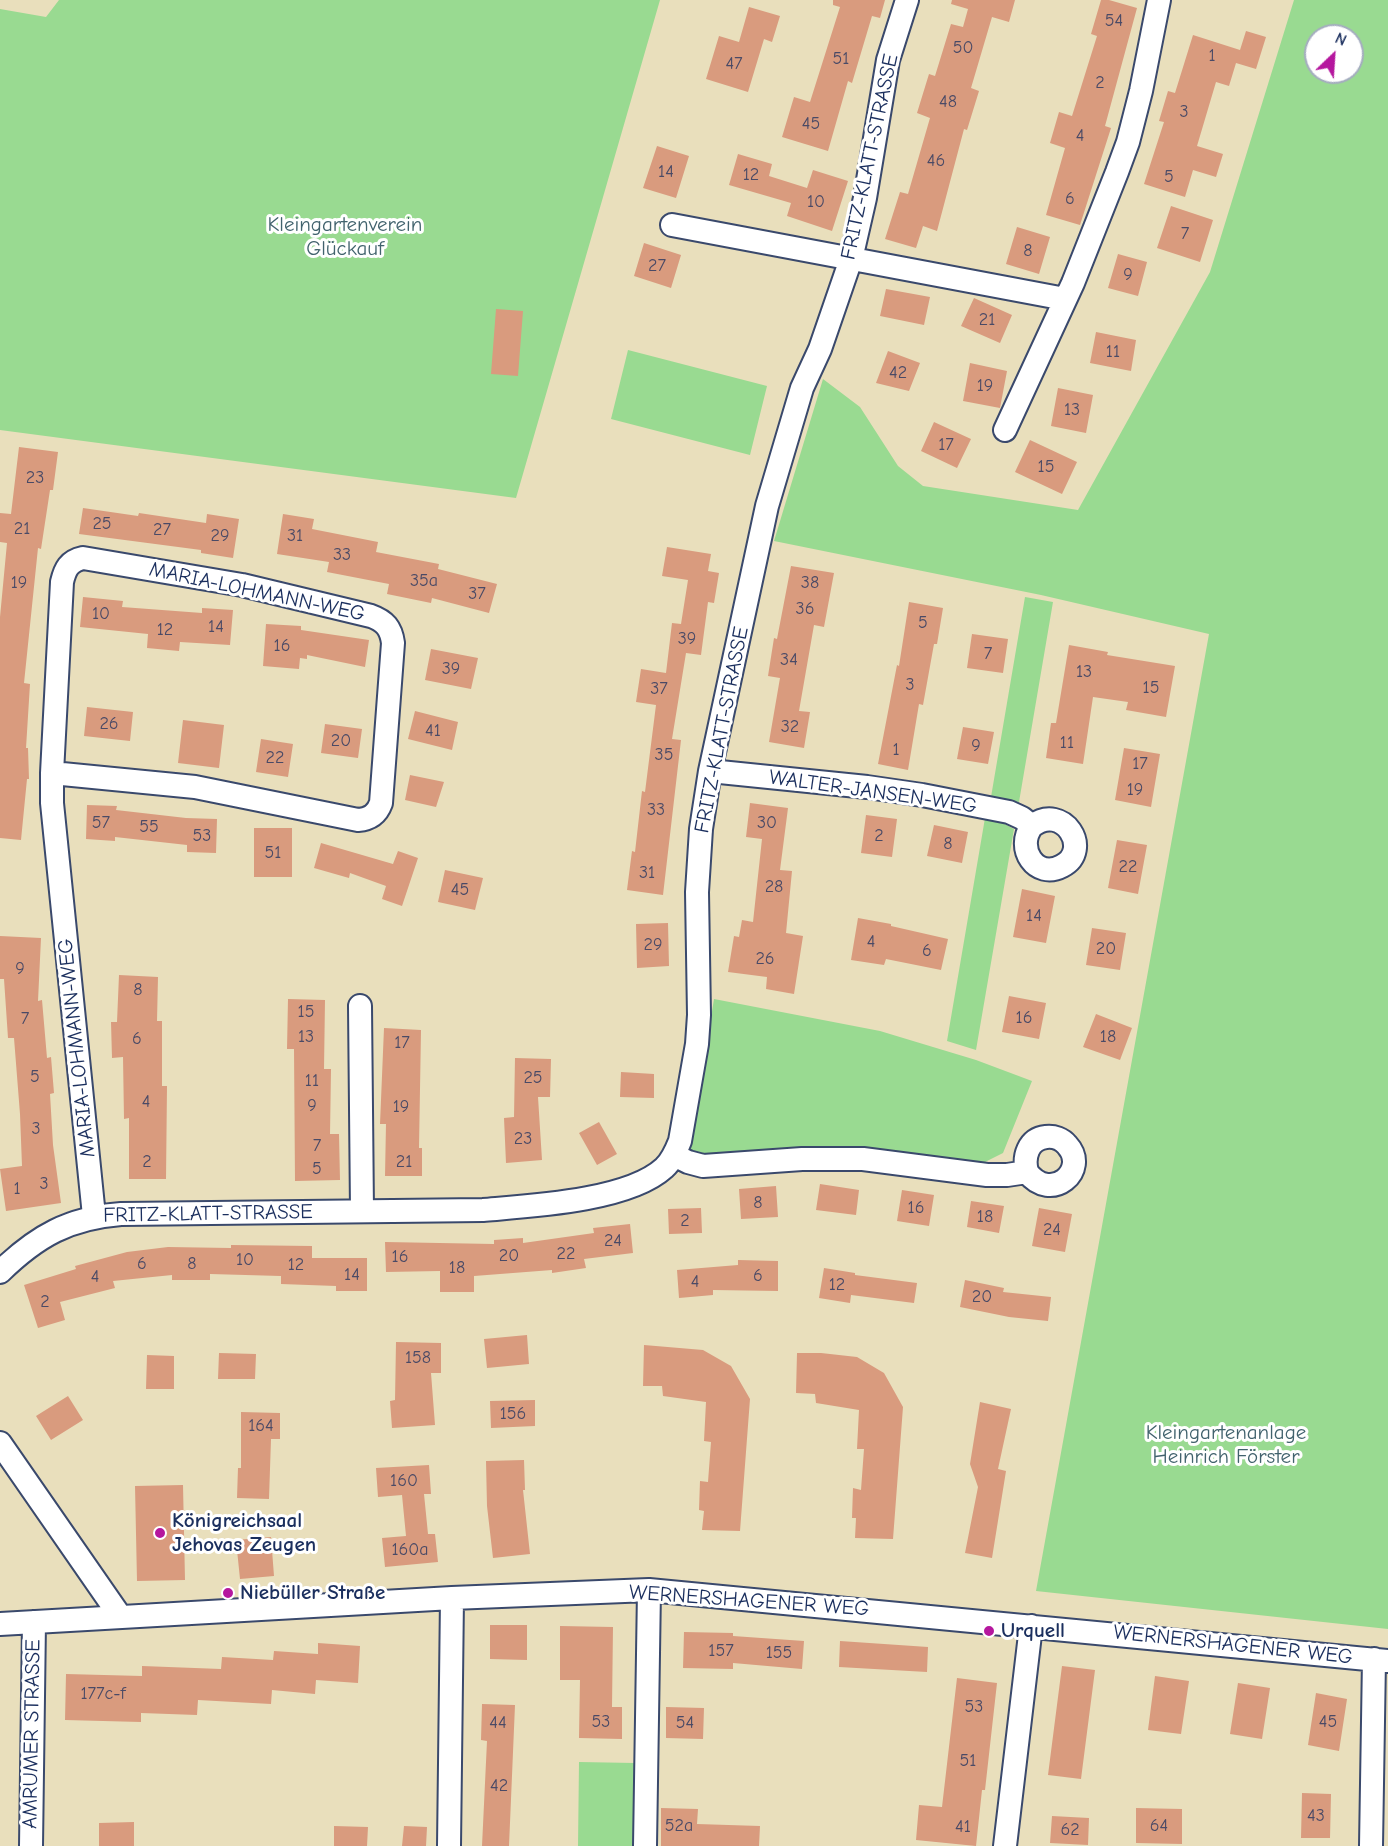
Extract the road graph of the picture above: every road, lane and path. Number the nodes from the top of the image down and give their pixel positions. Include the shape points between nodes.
1 (908, 0) edge
2 (1159, 0) edge
3 (672, 225) dead end
4 (850, 259) junction
5 (1065, 299) junction
6 (1005, 430) dead end
7 (710, 771) junction
8 (52, 773) junction
9 (1032, 826) dead end
10 (360, 1006) dead end
11 (674, 1155) junction
12 (1027, 1172) dead end
13 (362, 1211) junction
14 (94, 1216) junction
15 (0, 1272) edge
16 (0, 1443) edge
17 (649, 1590) junction
18 (452, 1598) junction
19 (120, 1616) junction
20 (34, 1622) junction
21 (0, 1624) edge
22 (1031, 1626) junction
23 (1381, 1660) edge
24 (31, 1846) edge
25 (449, 1846) edge
26 (645, 1846) edge
27 (1005, 1846) edge
28 (1371, 1846) edge

1 - 4 street, FRITZ-KLATT-STRASSE via 888,60 865,198
2 - 5 street via 1128,142
3 - 4 street
4 - 5 street
4 - 7 street, FRITZ-KLATT-STRASSE via 820,349 802,388 767,506
5 - 6 street
7 - 9 street, WALTER-JANSEN-WEG via 922,795 1009,812
7 - 11 street, FRITZ-KLATT-STRASSE via 697,892 697,1044 680,1141
8 - 8 street, MARIA-LOHMANN-WEG via 62,582 67,566 74,560 83,558 242,585 371,616 387,625 392,634 381,803 376,814 366,820 195,787
8 - 14 street, MARIA-LOHMANN-WEG
10 - 13 street
11 - 12 street via 703,1166 863,1159 987,1175
11 - 13 street, FRITZ-KLATT-STRASSE via 666,1167 636,1185 565,1201 483,1210
13 - 14 street, FRITZ-KLATT-STRASSE
14 - 15 street, FRITZ-KLATT-STRASSE via 49,1234
16 - 19 street
17 - 18 street, WERNERSHAGENER WEG
17 - 22 street, WERNERSHAGENER WEG
17 - 26 street
18 - 19 street, WERNERSHAGENER WEG
18 - 25 street
19 - 20 street, WERNERSHAGENER WEG
20 - 21 street, WERNERSHAGENER WEG
20 - 24 street, AMRUMER STRASSE
22 - 23 street, WERNERSHAGENER WEG
22 - 27 street
23 - 28 street

